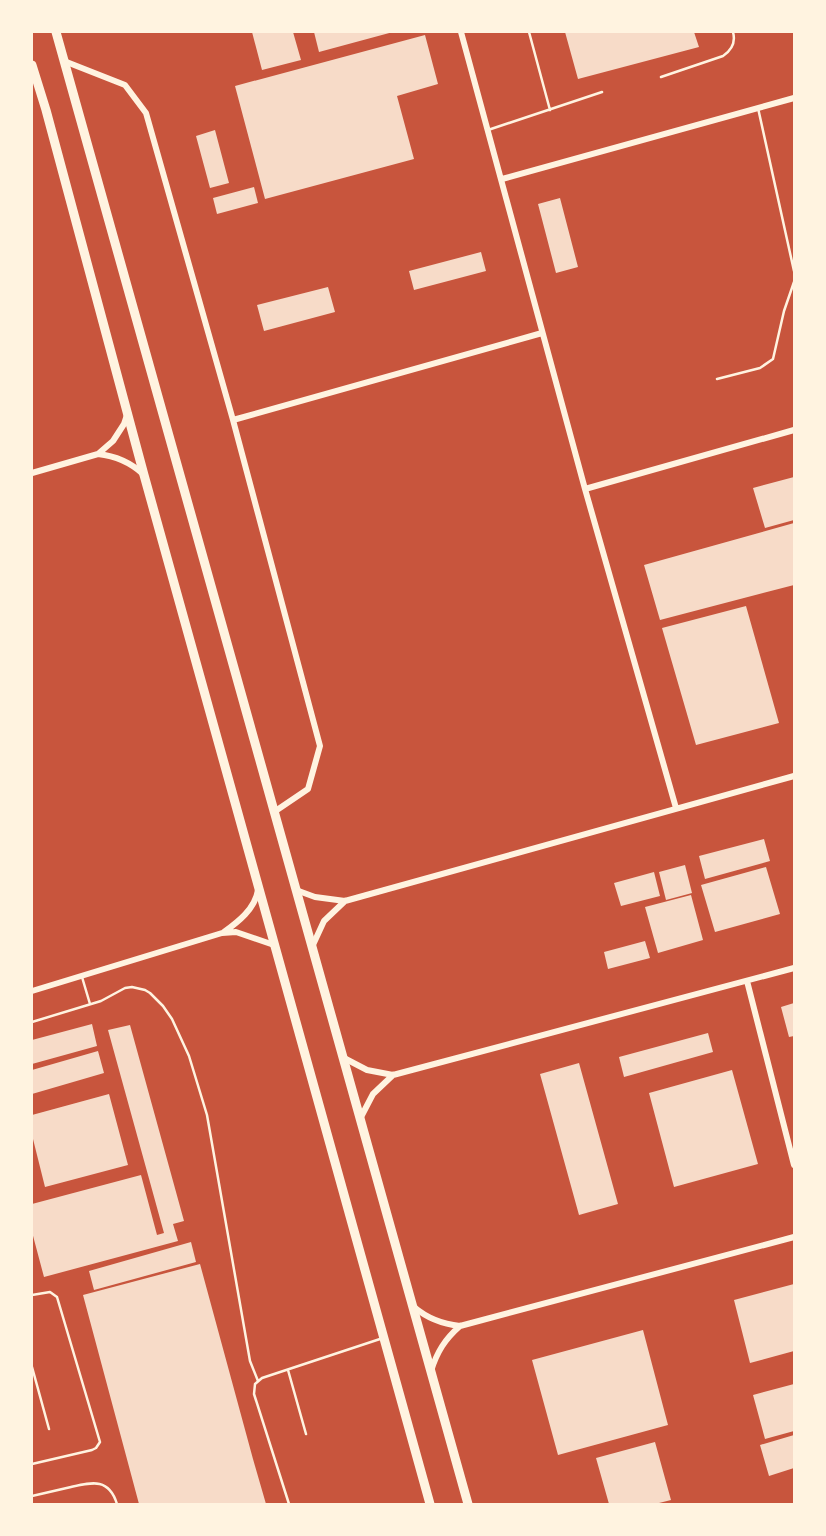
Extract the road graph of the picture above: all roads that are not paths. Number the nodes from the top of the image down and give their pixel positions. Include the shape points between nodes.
1 (56, 32) edge
2 (461, 32) edge
3 (529, 32) edge
4 (733, 32) edge
5 (64, 61) junction
6 (32, 65) edge
7 (661, 77) dead end
8 (602, 92) dead end
9 (794, 98) edge
10 (758, 108) junction
11 (550, 110) junction
12 (488, 130) junction
13 (502, 179) junction
14 (794, 271) edge
15 (794, 282) edge
16 (542, 334) junction
17 (718, 379) dead end
18 (128, 415) junction
19 (233, 420) junction
20 (794, 430) edge
21 (98, 454) junction
22 (32, 472) edge
23 (144, 475) junction
24 (585, 489) junction
25 (794, 776) edge
26 (676, 808) junction
27 (274, 813) junction
28 (258, 888) junction
29 (296, 890) junction
30 (345, 901) junction
31 (222, 933) junction
32 (274, 945) junction
33 (312, 947) junction
34 (794, 968) edge
35 (81, 977) junction
36 (747, 981) junction
37 (32, 991) edge
38 (90, 1004) junction
39 (32, 1022) edge
40 (344, 1058) junction
41 (393, 1075) junction
42 (360, 1118) junction
43 (794, 1166) edge
44 (794, 1237) edge
45 (32, 1295) edge
46 (412, 1305) junction
47 (460, 1326) junction
48 (383, 1338) junction
49 (32, 1367) edge
50 (287, 1369) junction
51 (431, 1371) junction
52 (258, 1381) junction
53 (34, 1384) edge
54 (49, 1429) dead end
55 (306, 1434) dead end
56 (32, 1464) edge
57 (32, 1496) edge
58 (117, 1504) edge
59 (289, 1504) edge
60 (430, 1504) edge
61 (468, 1504) edge

1 - 5 main road
2 - 12 street
3 - 11 lane
4 - 7 lane via 734,45 723,57
5 - 19 street via 125,85 146,113
5 - 27 main road
6 - 18 main road
8 - 11 lane
9 - 10 street
10 - 13 street
10 - 14 lane
11 - 12 lane
12 - 13 street
13 - 16 street
15 - 17 lane via 774,359 760,368
16 - 19 street
16 - 24 street
18 - 21 street via 113,441
18 - 23 main road
19 - 27 street via 320,746 308,789
20 - 24 street
21 - 22 street
21 - 23 street via 123,460
23 - 28 main road
24 - 26 street
25 - 26 street
26 - 30 street
27 - 29 main road
28 - 31 street via 249,910
28 - 32 main road
29 - 30 street
29 - 33 main road
30 - 33 street via 324,921
31 - 32 street via 236,932
31 - 35 street
32 - 48 main road
33 - 40 main road
34 - 36 street
35 - 37 street
35 - 38 lane
36 - 41 street
36 - 43 street
38 - 39 lane
38 - 52 lane via 125,988 145,990 163,1006 181,1038 207,1115 250,1361
40 - 41 street via 367,1070
40 - 42 main road
41 - 42 street via 373,1094
42 - 46 main road
44 - 47 street
45 - 56 lane via 50,1292 57,1297 100,1442 92,1450
46 - 47 street via 439,1322
46 - 51 main road
47 - 51 street via 438,1351
48 - 50 lane
48 - 60 main road
49 - 53 lane
50 - 52 lane
50 - 55 lane
51 - 61 main road
52 - 59 lane via 254,1394
53 - 54 lane
57 - 58 lane via 94,1483 108,1488

